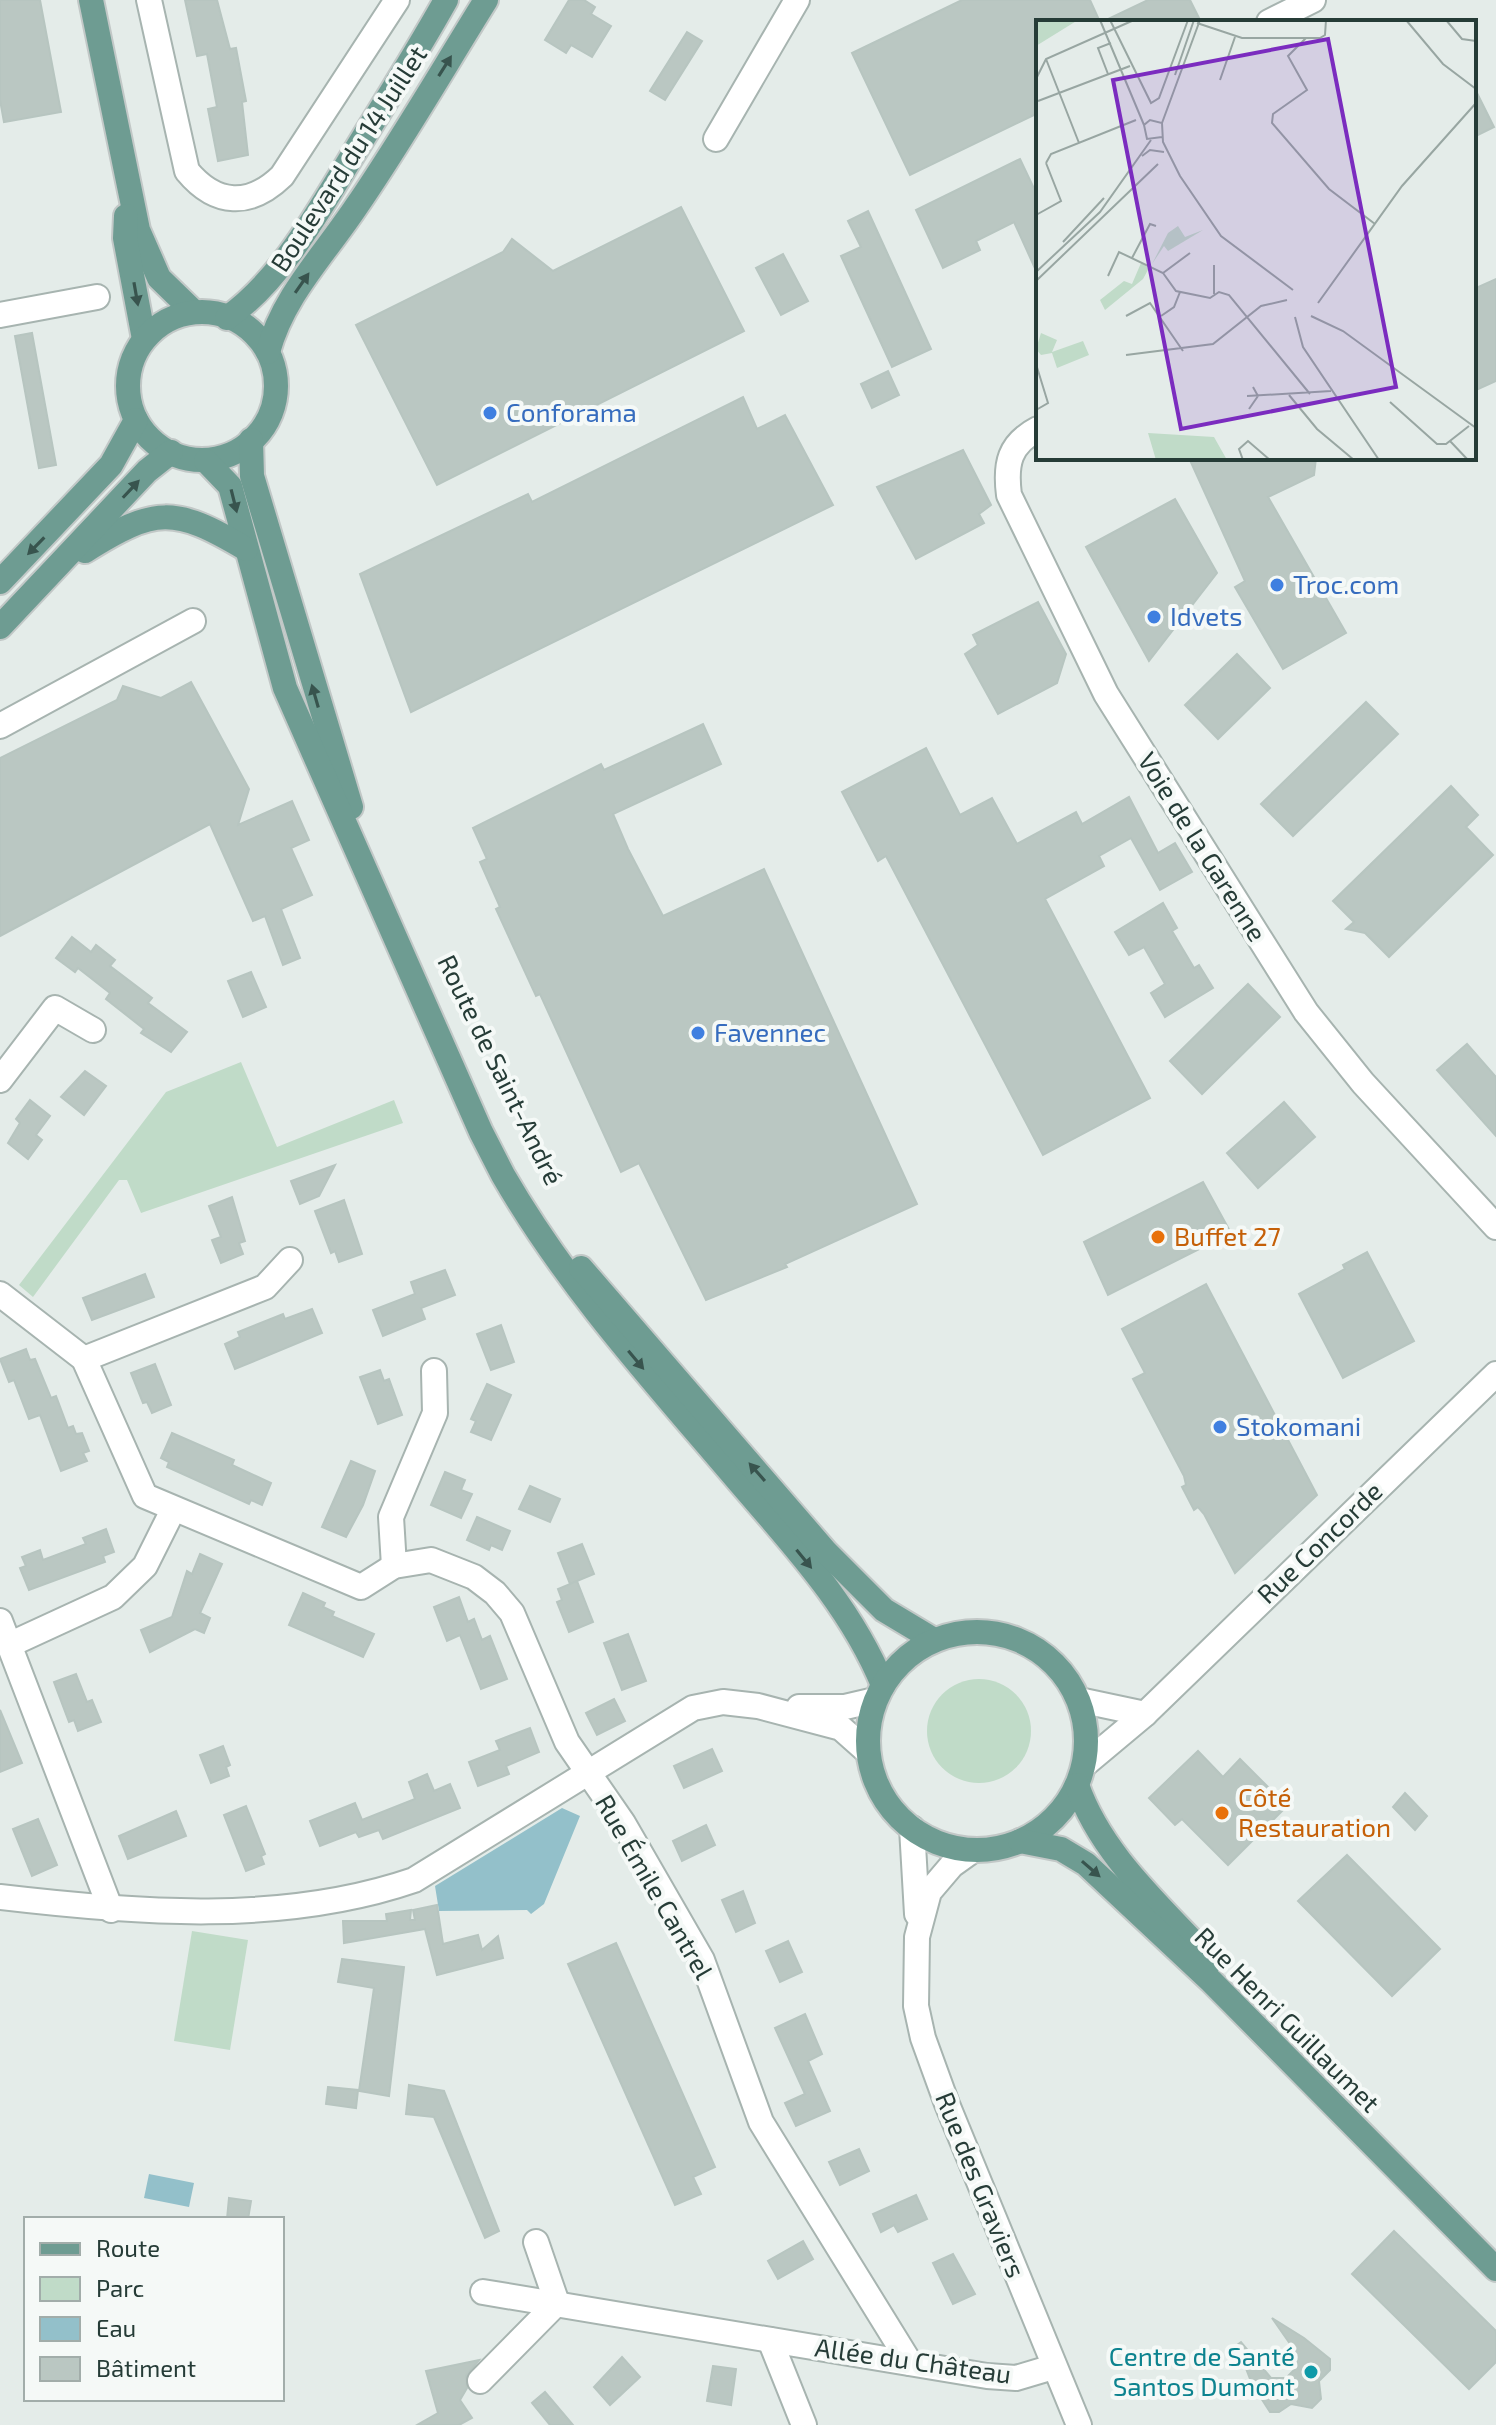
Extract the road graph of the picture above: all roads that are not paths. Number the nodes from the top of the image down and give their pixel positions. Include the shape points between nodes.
1 (91, 0) edge
2 (149, 0) edge
3 (397, 0) edge
4 (446, 0) edge
5 (486, 0) edge
6 (797, 0) edge
7 (1313, 0) edge
8 (1273, 20) edge
9 (716, 139) dead end
10 (128, 193) junction
11 (97, 297) dead end
12 (194, 312) junction
13 (0, 315) edge
14 (227, 318) junction
15 (144, 339) junction
16 (268, 352) junction
17 (136, 420) junction
18 (1036, 431) edge
19 (251, 440) junction
20 (171, 452) junction
21 (206, 461) junction
22 (246, 549) junction
23 (55, 569) junction
24 (0, 582) edge
25 (193, 621) dead end
26 (0, 627) edge
27 (0, 726) edge
28 (93, 1030) dead end
29 (0, 1080) edge
30 (1496, 1227) edge
31 (290, 1260) dead end
32 (0, 1294) edge
33 (84, 1359) junction
34 (434, 1371) dead end
35 (1496, 1374) edge
36 (173, 1510) junction
37 (394, 1566) junction
38 (0, 1621) edge
39 (934, 1640) junction
40 (11, 1644) junction
41 (879, 1692) junction
42 (1079, 1700) junction
43 (758, 1706) junction
44 (1145, 1714) junction
45 (868, 1752) junction
46 (587, 1773) junction
47 (1080, 1775) junction
48 (912, 1828) junction
49 (1020, 1841) junction
50 (973, 1850) junction
51 (0, 1897) edge
52 (111, 1910) junction
53 (917, 1937) junction
54 (536, 2242) dead end
55 (1496, 2251) edge
56 (1496, 2269) edge
57 (483, 2292) dead end
58 (557, 2303) junction
59 (770, 2340) junction
60 (910, 2363) junction
61 (1053, 2367) junction
62 (480, 2381) dead end
63 (804, 2425) edge
64 (1079, 2425) edge

1 - 10 main road
2 - 3 street via 187,171 200,187 221,197 245,198 267,191 282,176
4 - 14 main road, Boulevard du 14 Juillet via 305,229 263,286
16 -> 5 main road, Boulevard du 14 Juillet via 286,305 355,210
6 - 9 street
7 - 8 street
10 - 12 main road via 159,278
10 -> 15 main road via 125,238
11 - 13 street
12 - 14 main road
12 - 15 main road via 166,320
14 - 16 main road via 249,329
15 - 17 main road via 128,382
16 - 19 main road via 276,384 273,406
17 - 20 main road
17 -> 24 main road via 111,465
18 - 30 street, Voie de la Garenne via 1011,450 1006,472 1009,495 1106,694 1306,1012 1363,1083
19 - 21 main road
39 -> 19 main road, Route de Saint-André via 884,1610 826,1552 561,1245 519,1184 352,812 252,476
20 - 21 main road
23 -> 20 main road
21 -> 22 main road, Route de Saint-André via 230,486
22 - 23 main road via 200,524 151,517 129,523
22 -> 41 main road, Route de Saint-André via 291,703 503,1175 539,1238 598,1315 830,1591 865,1641
23 - 26 main road
25 - 27 street
28 - 29 street via 55,1008
31 - 33 street via 265,1287
32 - 33 street
33 - 36 street via 145,1496
34 - 37 street via 435,1413 391,1517
35 - 44 street, Rue Concorde
36 - 37 street via 361,1587
36 - 40 street via 145,1566 113,1597
37 - 46 street, Rue Émile Cantrel via 431,1560 474,1577 495,1593 512,1613 567,1742
38 - 40 street
39 - 41 main road via 910,1655
39 - 42 main road via 977,1632 1020,1641 1059,1668
40 - 52 street
41 - 43 street via 845,1707
41 - 45 main road via 870,1717
42 - 44 street
42 - 47 main road via 1086,1743
43 - 45 street via 841,1728
43 - 46 street via 723,1702 693,1708
44 - 47 street, Rue Concorde
45 - 48 main road via 880,1790
46 - 52 street via 414,1880 376,1893 233,1910
46 - 60 street, Rue Émile Cantrel via 623,1823 702,1960 761,2122
47 - 49 main road via 1054,1818
47 - 55 main road, Rue Henri Guillaumet via 1096,1830 1122,1863 1217,1968
48 - 50 main road via 948,1846
48 - 53 street
49 - 50 main road
49 -> 56 main road, Rue Henri Guillaumet via 1061,1849 1086,1864 1211,1981
50 - 53 street via 934,1882
51 - 52 street
53 - 61 street, Rue des Graviers via 914,1977 923,2038
54 - 58 street
57 - 58 street, Allée du Château
58 - 59 street, Allée du Château
58 - 62 street
59 - 60 street, Allée du Château
59 - 63 street
60 - 61 street, Allée du Château via 1016,2378
61 - 64 street, Rue des Graviers

